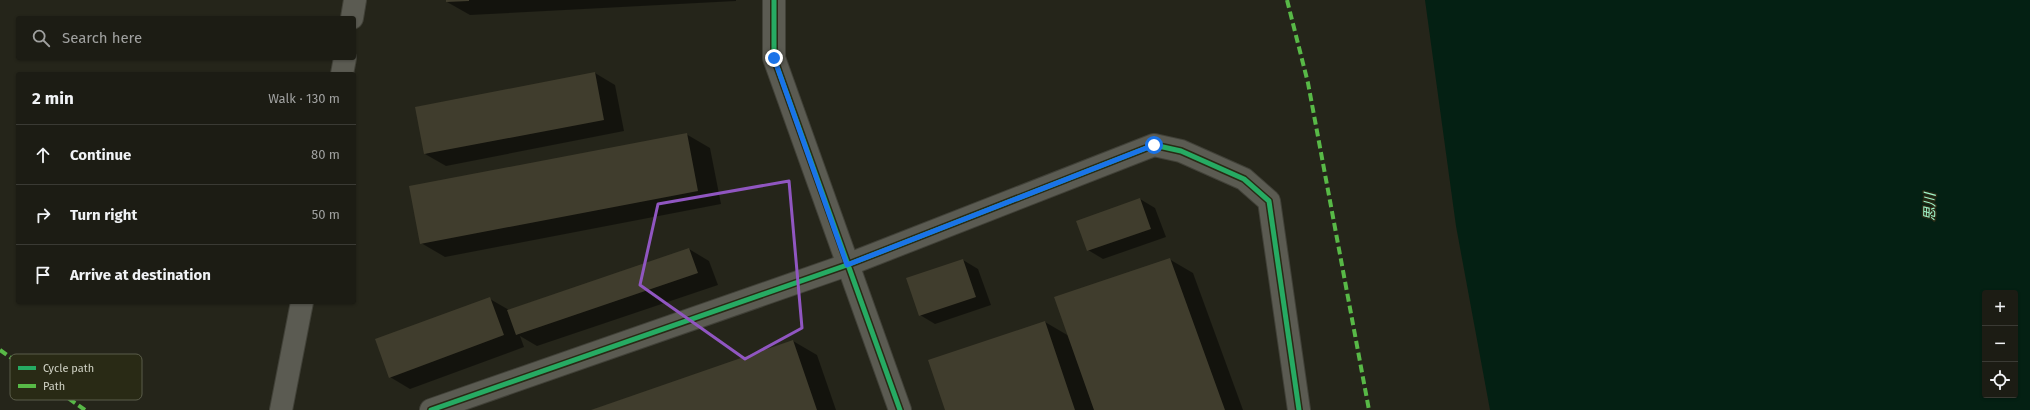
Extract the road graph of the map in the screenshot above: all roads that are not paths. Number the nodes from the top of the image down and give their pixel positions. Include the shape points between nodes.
1 (355, 0) edge
2 (774, 0) edge
3 (352, 16) edge
4 (345, 60) edge
5 (342, 72) edge
6 (847, 265) junction
7 (302, 304) edge
8 (281, 410) edge
9 (431, 410) edge
10 (900, 410) edge
11 (1299, 410) edge

1 - 3 street
2 - 6 street via 774,58
4 - 5 street
6 - 9 street
6 - 10 street
6 - 11 street via 1154,145 1181,151 1244,179 1269,201
7 - 8 street

